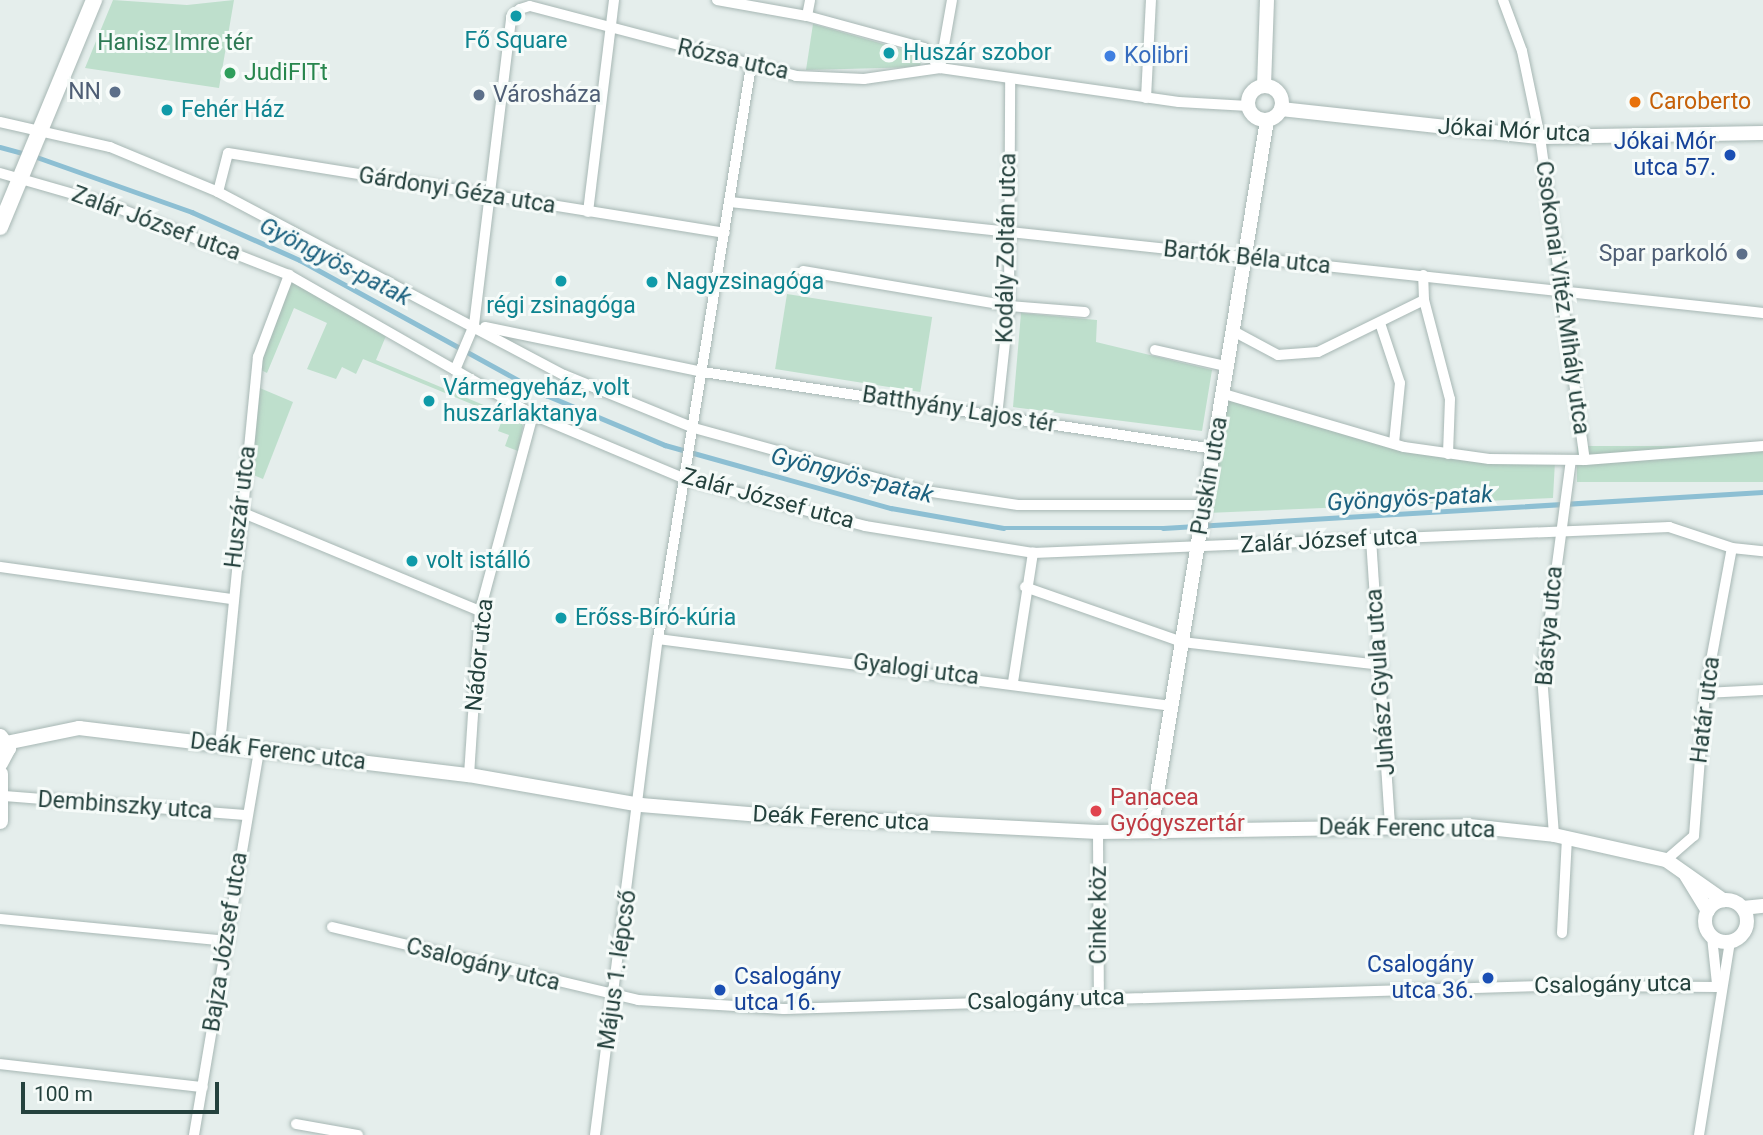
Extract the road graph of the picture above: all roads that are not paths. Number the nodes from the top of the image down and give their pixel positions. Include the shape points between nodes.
1 (94, 0) edge
2 (614, 0) edge
3 (717, 0) edge
4 (810, 0) edge
5 (952, 0) edge
6 (1151, 0) edge
7 (1267, 0) edge
8 (1503, 0) edge
9 (807, 16) junction
10 (611, 30) junction
11 (751, 66) junction
12 (940, 68) junction
13 (1010, 80) junction
14 (1264, 86) junction
15 (1146, 98) junction
16 (1248, 106) junction
17 (1281, 109) junction
18 (1267, 120) junction
19 (0, 122) edge
20 (43, 129) junction
21 (1758, 134) edge
22 (1540, 137) junction
23 (0, 173) edge
24 (21, 179) junction
25 (218, 192) junction
26 (489, 196) junction
27 (730, 202) junction
28 (588, 212) junction
29 (0, 227) edge
30 (725, 233) junction
31 (1008, 233) junction
32 (1247, 258) junction
33 (803, 271) dead end
34 (289, 275) junction
35 (1423, 275) junction
36 (1560, 293) junction
37 (1424, 300) junction
38 (1009, 306) junction
39 (1085, 312) dead end
40 (1763, 313) edge
41 (1380, 323) junction
42 (474, 325) junction
43 (1235, 332) junction
44 (1155, 350) dead end
45 (1229, 367) junction
46 (455, 370) junction
47 (703, 372) junction
48 (1224, 394) junction
49 (533, 415) junction
50 (997, 416) junction
51 (694, 430) junction
52 (1394, 443) junction
53 (1763, 446) edge
54 (1214, 449) junction
55 (1448, 454) junction
56 (1571, 460) junction
57 (1585, 460) junction
58 (686, 474) junction
59 (1204, 507) junction
60 (241, 512) junction
61 (1560, 528) junction
62 (1371, 539) junction
63 (1198, 544) junction
64 (1732, 548) junction
65 (1763, 551) edge
66 (1033, 553) junction
67 (0, 567) edge
68 (1025, 587) junction
69 (230, 599) junction
70 (480, 611) junction
71 (658, 639) junction
72 (1182, 642) junction
73 (1382, 665) junction
74 (1013, 682) junction
75 (1763, 690) edge
76 (1705, 693) junction
77 (1172, 706) junction
78 (3, 740) edge
79 (220, 744) junction
80 (259, 750) junction
81 (0, 763) edge
82 (0, 774) edge
83 (468, 775) junction
84 (3, 796) junction
85 (641, 805) junction
86 (246, 815) junction
87 (0, 821) edge
88 (1390, 826) junction
89 (1150, 831) junction
90 (1098, 832) junction
91 (1560, 836) junction
92 (1673, 863) junction
93 (1723, 900) junction
94 (1763, 906) edge
95 (1743, 908) junction
96 (1708, 911) junction
97 (0, 919) edge
98 (1763, 920) edge
99 (1747, 926) junction
100 (332, 927) dead end
101 (1562, 933) dead end
102 (1712, 937) junction
103 (228, 941) junction
104 (1730, 942) junction
105 (1718, 987) junction
106 (615, 995) junction
107 (1099, 998) junction
108 (0, 1064) edge
109 (203, 1087) junction
110 (296, 1124) dead end
111 (194, 1135) edge
112 (358, 1135) edge
113 (595, 1135) edge
114 (1699, 1135) edge

1 - 20 main road
2 - 10 street
3 - 9 street
4 - 9 street
5 - 12 street
6 - 15 street
7 - 14 street
8 - 22 street, Csokonai Vitéz Mihály utca via 1522,51
9 - 12 street via 924,48
10 - 11 street, Rózsa utca
10 - 26 street, Rózsa utca via 530,6 511,17
10 - 28 street
11 - 12 street, Rózsa utca via 864,79
11 - 27 street, Május 1. lépcső
12 - 13 street
13 - 15 street
13 - 31 street, Kodály Zoltán utca
14 - 16 street via 1252,92
14 - 17 street via 1280,95
15 - 16 street
16 - 18 street
17 - 18 street
17 - 22 street, Jókai Mór utca
18 - 32 street, Puskin utca
19 - 20 street
20 - 24 main road
20 - 25 street via 110,147
21 - 22 street, Jókai Mór utca
22 - 36 street, Csokonai Vitéz Mihály utca
23 - 24 street, Zalár József utca
24 - 29 main road
24 - 34 street, Zalár József utca via 108,204
25 - 26 street, Gárdonyi Géza utca via 228,153
25 - 42 street
26 - 28 street, Gárdonyi Géza utca
26 - 42 street
27 - 30 street, Május 1. lépcső
27 - 31 street, Bartók Béla utca
28 - 30 street, Gárdonyi Géza utca
30 - 47 street, Május 1. lépcső
31 - 32 street, Bartók Béla utca
31 - 38 street, Kodály Zoltán utca
32 - 35 street, Bartók Béla utca
32 - 43 street, Puskin utca
33 - 38 street
34 - 46 street, Zalár József utca
34 - 60 street, Huszár utca via 258,356
35 - 36 street, Bartók Béla utca
35 - 37 street
36 - 40 street, Bartók Béla utca
36 - 57 street, Csokonai Vitéz Mihály utca
37 - 41 street
37 - 55 street via 1450,399
38 - 39 street
38 - 50 street, Kodály Zoltán utca
41 - 43 street via 1297,358
41 - 52 street via 1400,383
42 - 46 street
42 - 47 street, Batthyány Lajos tér
42 - 51 street via 564,375
43 - 45 street, Puskin utca
44 - 45 street
45 - 48 street, Puskin utca
46 - 49 street, Zalár József utca
47 - 50 street, Batthyány Lajos tér
47 - 51 street, Május 1. lépcső
48 - 52 street
48 - 54 street, Puskin utca
49 - 58 street, Zalár József utca
49 - 70 street, Nádor utca
50 - 54 street, Batthyány Lajos tér
51 - 58 street, Május 1. lépcső
51 - 59 street via 931,492 1018,505
52 - 55 street
53 - 57 street
54 - 59 street, Puskin utca
55 - 56 street
56 - 57 street
56 - 61 street, Bástya utca
58 - 66 street, Zalár József utca via 879,529
58 - 71 street, Május 1. lépcső
59 - 63 street, Puskin utca
60 - 69 street, Huszár utca
60 - 70 street
61 - 62 street, Zalár József utca
61 - 64 street, Zalár József utca via 1669,527
61 - 91 street, Bástya utca via 1542,677
62 - 63 street, Zalár József utca
62 - 73 street, Juhász Gyula utca
63 - 66 street, Zalár József utca
63 - 72 street, Puskin utca
64 - 65 street, Zalár József utca
64 - 76 street, Határ utca
66 - 68 street
67 - 69 street
68 - 72 street
68 - 74 street
69 - 79 street, Huszár utca
70 - 83 street, Nádor utca
71 - 74 street, Gyalogi utca
71 - 85 street, Május 1. lépcső
72 - 73 street
72 - 77 street, Puskin utca
73 - 88 street, Juhász Gyula utca
74 - 77 street, Gyalogi utca
75 - 76 street
76 - 92 street, Határ utca via 1694,836
77 - 89 street, Puskin utca
78 - 79 street, Deák Ferenc utca via 79,727
78 - 81 main road via 8,753
79 - 80 street, Deák Ferenc utca
80 - 83 street, Deák Ferenc utca
80 - 86 street, Bajza József utca
82 - 84 main road
83 - 85 street, Deák Ferenc utca
84 - 86 street, Dembinszky utca
84 - 87 main road
85 - 90 street, Deák Ferenc utca
85 - 106 street, Május 1. lépcső
86 - 103 street, Bajza József utca
88 - 89 street, Deák Ferenc utca
88 - 91 street, Deák Ferenc utca
89 - 90 street, Deák Ferenc utca
90 - 107 street, Cinke köz
91 - 92 street, Deák Ferenc utca
91 - 101 street, Bástya utca
92 - 93 street
92 - 96 street
93 - 95 street
93 - 96 street
94 - 95 street
95 - 99 street
96 - 102 street
97 - 103 street
98 - 99 street
99 - 104 street
100 - 106 street, Csalogány utca
102 - 104 street
102 - 105 street, Csalogány utca
103 - 109 street, Bajza József utca
104 - 105 street
105 - 107 street, Csalogány utca
105 - 114 street
106 - 107 street, Csalogány utca via 784,1009
106 - 113 street, Május 1. lépcső
108 - 109 street
109 - 111 street, Bajza József utca
110 - 112 street

